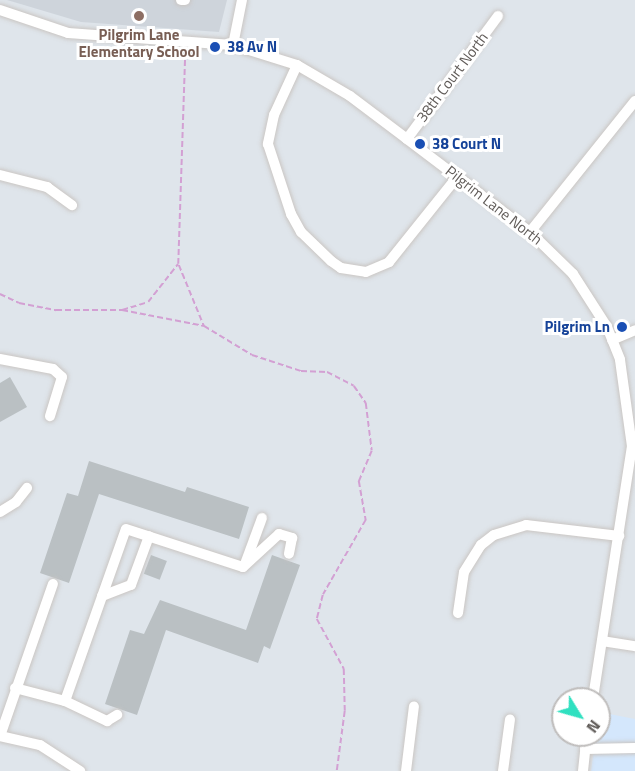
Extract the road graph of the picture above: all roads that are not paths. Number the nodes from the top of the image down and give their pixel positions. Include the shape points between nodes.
1 (242, 0) edge
2 (0, 10) edge
3 (498, 16) dead end
4 (234, 45) junction
5 (297, 65) junction
6 (635, 101) edge
7 (407, 139) junction
8 (0, 175) edge
9 (457, 177) junction
10 (72, 205) dead end
11 (530, 231) junction
12 (635, 330) edge
13 (612, 340) junction
14 (0, 359) edge
15 (50, 416) dead end
16 (632, 479) edge
17 (27, 488) dead end
18 (0, 512) edge
19 (262, 518) dead end
20 (149, 536) junction
21 (619, 536) junction
22 (289, 554) dead end
23 (243, 567) junction
24 (52, 584) dead end
25 (102, 596) junction
26 (458, 613) dead end
27 (602, 641) junction
28 (635, 646) edge
29 (595, 687) edge
30 (15, 688) junction
31 (65, 700) junction
32 (414, 706) dead end
33 (117, 715) dead end
34 (510, 719) dead end
35 (0, 736) edge
36 (635, 748) edge
37 (585, 749) joint
38 (80, 771) edge
39 (406, 771) edge
40 (503, 771) edge
41 (583, 771) edge

1 - 4 street
2 - 4 street, Pilgrim Lane North via 68,33
3 - 7 street, 38th Court North
4 - 5 street, Pilgrim Lane North
5 - 7 street, Pilgrim Lane North via 350,96
5 - 9 street via 274,115 268,144 291,214 302,232 331,261 341,268 366,272 389,262
6 - 11 street
7 - 9 street, Pilgrim Lane North
8 - 10 street via 47,188
9 - 11 street, Pilgrim Lane North
11 - 13 street, Pilgrim Lane North via 573,274
12 - 13 street
13 - 16 street, Pilgrim Lane North via 631,418
14 - 15 street via 53,369 62,377
16 - 21 street, Pilgrim Lane North
17 - 18 street via 16,502
19 - 23 street
20 - 23 street
20 - 25 street via 131,585
20 - 25 street via 126,529
21 - 26 street via 526,525 494,535 481,545 464,572
21 - 27 street, Pilgrim Lane North
22 - 23 street via 292,538 279,534
24 - 30 street
25 - 31 street
27 - 28 street
27 - 29 street, Pilgrim Lane North
30 - 31 street
30 - 35 street
31 - 33 street via 107,722
32 - 39 street
34 - 40 street
35 - 38 street via 40,745
36 - 37 street
37 - 41 street

